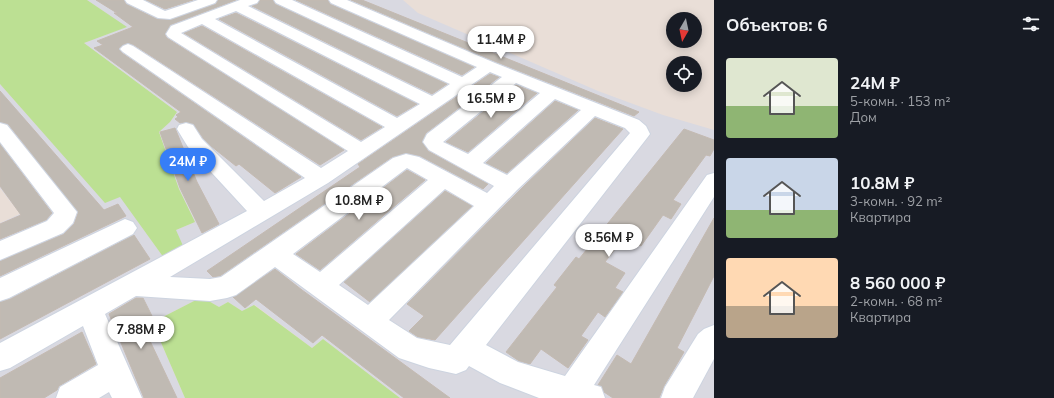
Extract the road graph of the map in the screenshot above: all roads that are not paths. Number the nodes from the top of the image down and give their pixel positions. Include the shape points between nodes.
1 (158, 0) edge
2 (210, 0) edge
3 (252, 0) edge
4 (281, 0) edge
5 (336, 0) edge
6 (137, 3) edge
7 (237, 6) junction
8 (204, 19) junction
9 (128, 49) dead end
10 (489, 66) junction
11 (514, 76) junction
12 (462, 83) junction
13 (552, 92) junction
14 (432, 103) junction
15 (593, 108) junction
16 (398, 126) junction
17 (0, 129) edge
18 (186, 129) dead end
19 (362, 151) junction
20 (469, 164) junction
21 (321, 178) junction
22 (443, 180) junction
23 (714, 180) edge
24 (509, 186) junction
25 (490, 205) junction
26 (262, 212) junction
27 (125, 228) dead end
28 (0, 251) edge
29 (275, 254) junction
30 (134, 285) junction
31 (320, 287) junction
32 (0, 290) edge
33 (89, 309) junction
34 (369, 322) junction
35 (714, 338) edge
36 (461, 355) junction
37 (0, 358) edge
38 (116, 371) junction
39 (567, 394) edge
40 (71, 398) edge
41 (127, 398) edge
42 (676, 398) edge

1 - 6 lane
2 - 6 lane via 170,15 163,15
3 - 7 lane
4 - 12 lane
5 - 10 lane
7 - 8 lane
7 - 14 lane
8 - 16 lane
8 - 19 lane via 176,29 174,34
9 - 21 lane
10 - 11 lane
10 - 12 lane
11 - 13 lane
11 - 20 lane via 434,138 436,146
12 - 14 lane
13 - 15 lane
13 - 20 lane
14 - 16 lane
15 - 24 lane
15 - 36 lane via 632,124 640,134
16 - 19 lane
17 - 28 lane via 66,212 66,217 55,227
18 - 26 lane via 195,143
19 - 21 lane
20 - 24 lane
21 - 26 lane
22 - 25 lane
22 - 29 lane via 412,162 400,163
22 - 31 lane
23 - 39 lane
24 - 25 lane
25 - 34 lane
26 - 30 lane
27 - 32 lane
29 - 30 lane via 235,283 219,290
29 - 31 lane
30 - 33 lane
31 - 34 lane
33 - 37 lane
33 - 38 lane
34 - 36 lane via 409,349 429,355
35 - 42 lane via 708,343
36 - 39 lane
38 - 40 lane
38 - 41 lane

